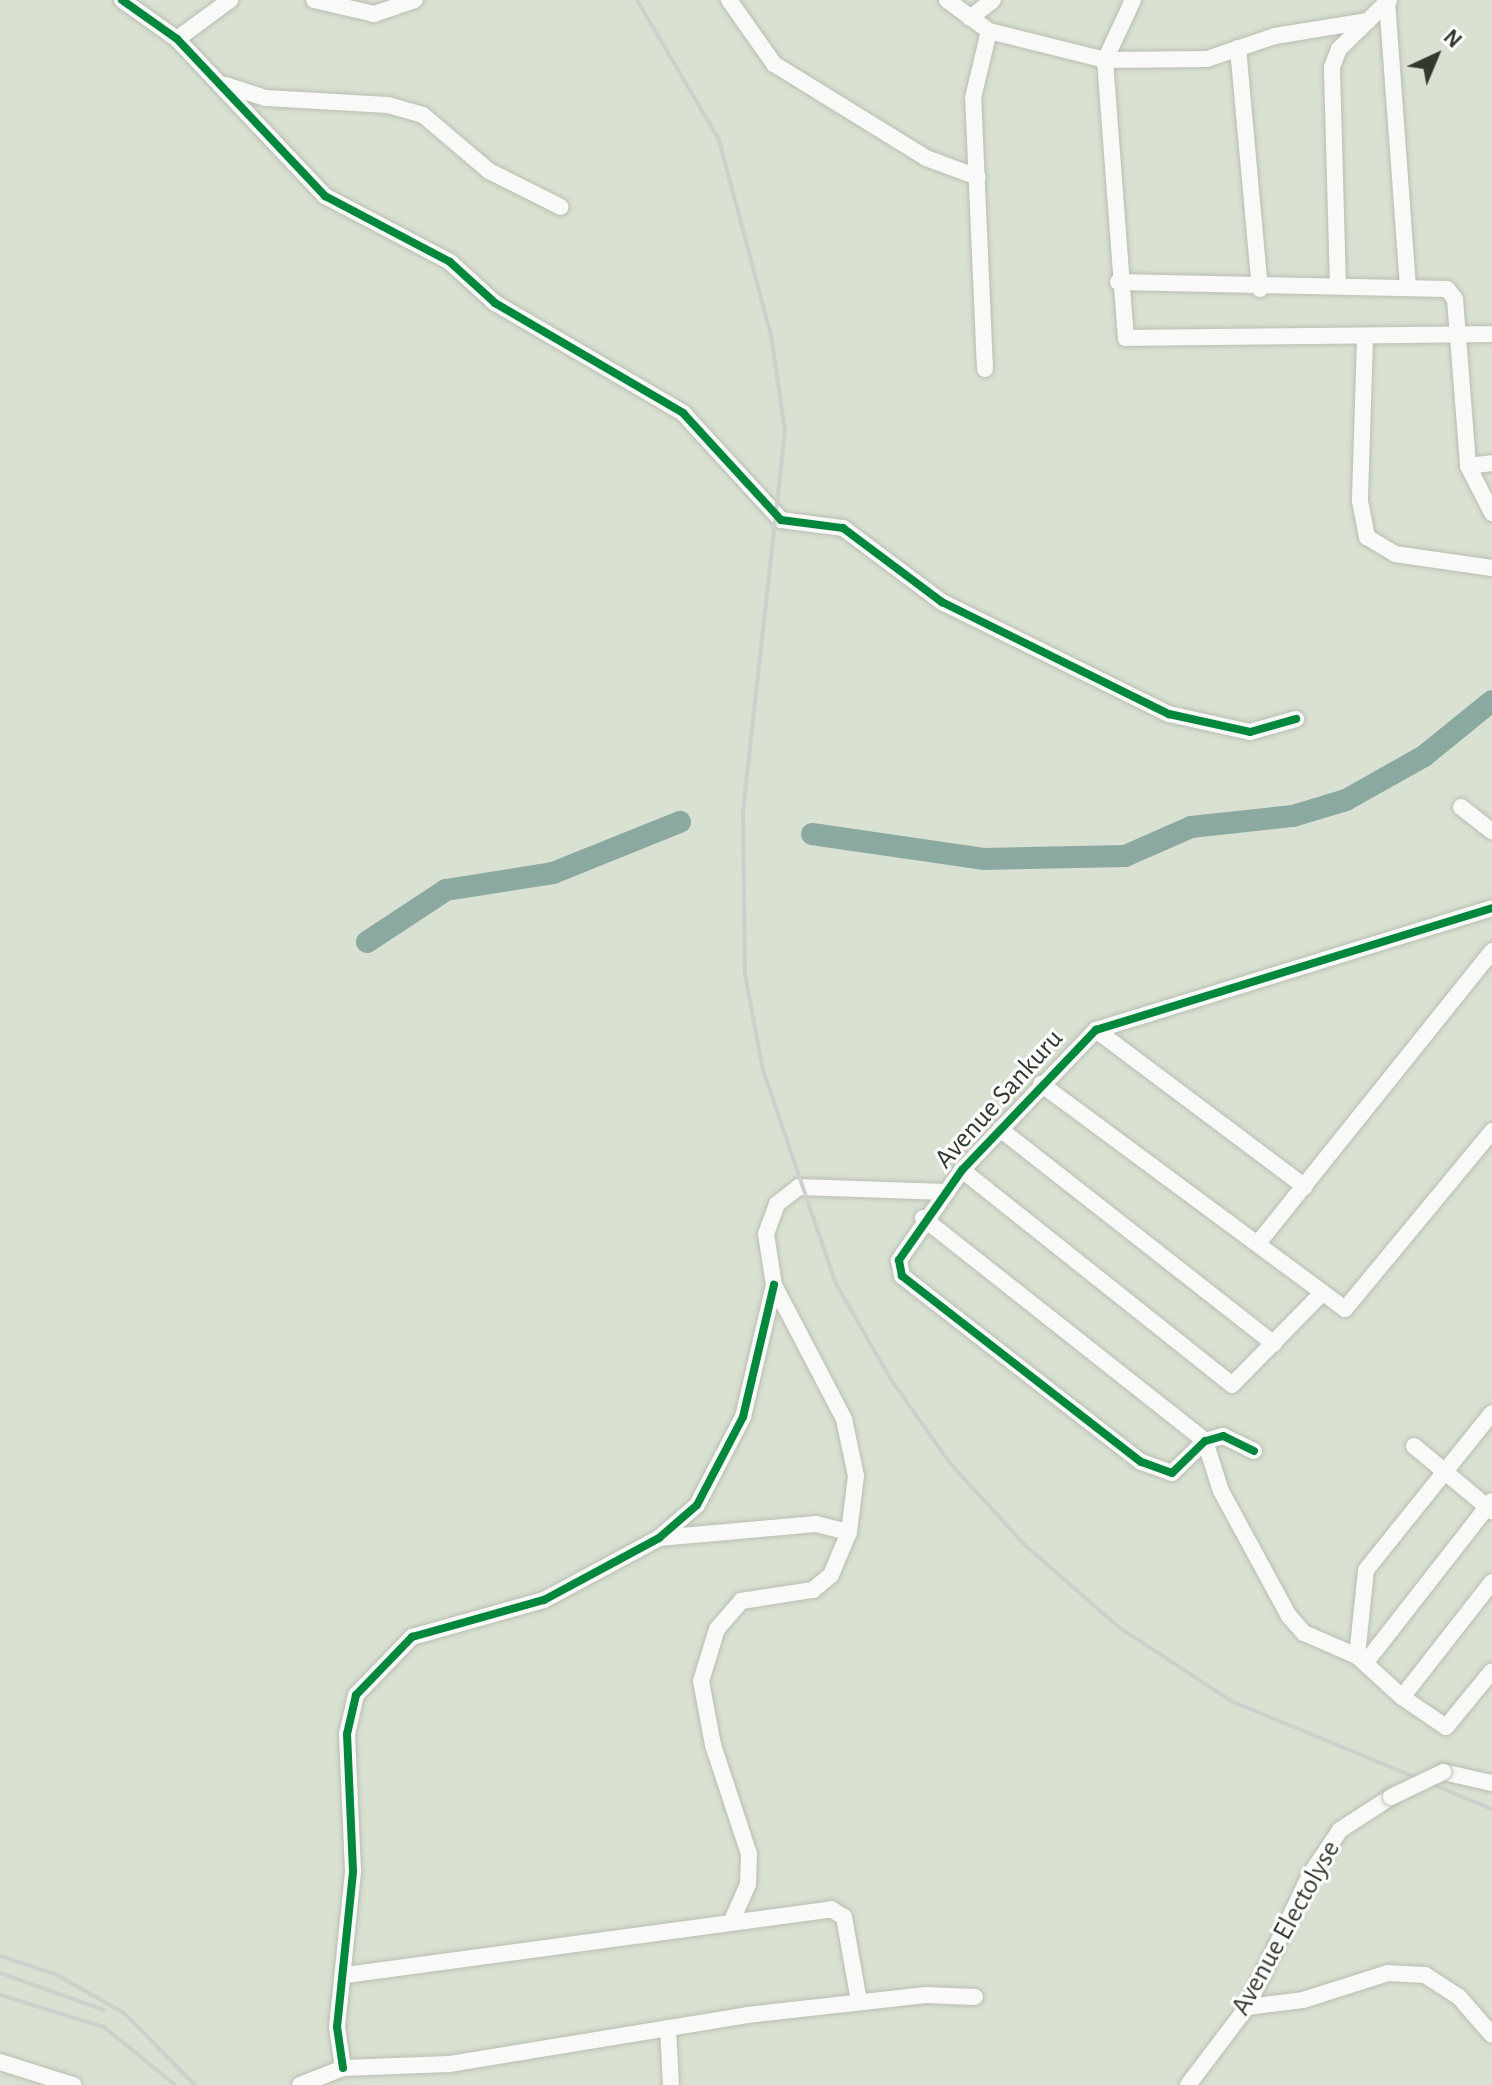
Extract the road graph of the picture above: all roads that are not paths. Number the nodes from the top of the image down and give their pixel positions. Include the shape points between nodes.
1 (122, 0) edge
2 (230, 0) edge
3 (314, 0) edge
4 (415, 0) edge
5 (729, 0) edge
6 (947, 0) edge
7 (993, 0) edge
8 (1133, 0) edge
9 (1388, 1) edge
10 (970, 18) junction
11 (1368, 21) junction
12 (989, 31) junction
13 (177, 39) junction
14 (1238, 48) junction
15 (1105, 60) junction
16 (224, 85) junction
17 (978, 177) junction
18 (561, 207) dead end
19 (1118, 282) junction
20 (1408, 284) junction
21 (1338, 286) junction
22 (1260, 289) junction
23 (1492, 334) edge
24 (1365, 339) junction
25 (1458, 339) junction
26 (985, 369) dead end
27 (1492, 463) edge
28 (1468, 466) junction
29 (1492, 513) edge
30 (1492, 568) edge
31 (1296, 719) dead end
32 (1461, 807) dead end
33 (1492, 831) edge
34 (1492, 908) edge
35 (1490, 956) edge
36 (1096, 1030) junction
37 (1041, 1084) junction
38 (1000, 1129) junction
39 (1492, 1131) edge
40 (962, 1170) junction
41 (1305, 1187) junction
42 (946, 1192) junction
43 (923, 1218) junction
44 (1259, 1242) junction
45 (774, 1285) junction
46 (1322, 1293) junction
47 (1274, 1344) junction
48 (1492, 1413) edge
49 (1205, 1441) junction
50 (1414, 1446) dead end
51 (1254, 1451) dead end
52 (1443, 1472) junction
53 (1490, 1506) edge
54 (849, 1532) junction
55 (659, 1538) junction
56 (1492, 1582) edge
57 (1362, 1659) junction
58 (1492, 1671) edge
59 (1402, 1697) junction
60 (1492, 1783) edge
61 (733, 1918) junction
62 (346, 1975) junction
63 (975, 1997) dead end
64 (859, 2001) junction
65 (1247, 2007) junction
66 (668, 2028) junction
67 (1492, 2035) edge
68 (0, 2062) edge
69 (343, 2068) junction
70 (73, 2085) edge
71 (300, 2085) edge
72 (671, 2085) edge
73 (1188, 2085) edge

1 - 13 street
2 - 13 street
3 - 4 street via 374,14
5 - 17 street via 774,64 926,158
6 - 10 street
7 - 10 street
8 - 15 street
9 - 11 street
9 - 20 street
10 - 12 street
11 - 14 street
11 - 21 street via 1332,67
12 - 15 street
12 - 17 street via 973,98
13 - 16 street
14 - 15 street via 1168,63
14 - 22 street
15 - 19 street
16 - 18 street via 266,98 388,105 423,115 489,171
16 - 31 street via 325,196 440,256 495,303 683,413 781,520 843,528 942,602 1169,714 1250,732
17 - 26 street
19 - 22 street
19 - 24 street via 1126,338
20 - 21 street
20 - 25 street via 1435,283 1455,299
21 - 22 street
23 - 25 street
24 - 25 street
24 - 30 street via 1360,501 1367,537 1395,554
25 - 28 street
27 - 28 street
28 - 29 street
32 - 33 street
34 - 36 street, Avenue Sankuru
35 - 41 street
36 - 37 street, Avenue Sankuru
36 - 41 street
37 - 38 street, Avenue Sankuru
37 - 44 street
38 - 40 street, Avenue Sankuru
38 - 47 street
39 - 46 street via 1349,1307
40 - 42 street, Avenue Sankuru
40 - 47 street via 1223,1381 1238,1382
41 - 44 street
42 - 43 street, Avenue Sankuru
42 - 45 street via 799,1187 777,1204 766,1234
43 - 49 street
43 - 49 street, Avenue Sankuru via 899,1260 902,1276 1162,1473 1180,1467
44 - 46 street
45 - 54 street via 844,1419 856,1476
45 - 55 street via 743,1417 722,1467 697,1505
46 - 47 street
48 - 52 street
49 - 51 street via 1223,1436
49 - 57 street via 1221,1491 1289,1616 1304,1633
50 - 52 street
52 - 53 street
52 - 57 street via 1366,1570
53 - 57 street
54 - 55 street via 816,1524
54 - 61 street via 831,1575 813,1590 741,1601 717,1629 701,1681 713,1745 749,1854 748,1884
55 - 62 street via 544,1600 412,1637 356,1695 347,1734 353,1871
56 - 59 street
57 - 59 street
58 - 59 street via 1451,1725 1428,1719
60 - 65 street, Avenue Electolyse, bridge via 1443,1772 1340,1830 1310,1875
61 - 62 street
61 - 64 street via 840,1911
62 - 69 street via 337,2027
63 - 64 street
64 - 66 street
65 - 67 street via 1303,2000 1388,1973 1425,1975 1459,1997
65 - 73 street, Avenue Electolyse
66 - 69 street via 449,2064
66 - 72 street
68 - 70 street
69 - 71 street

